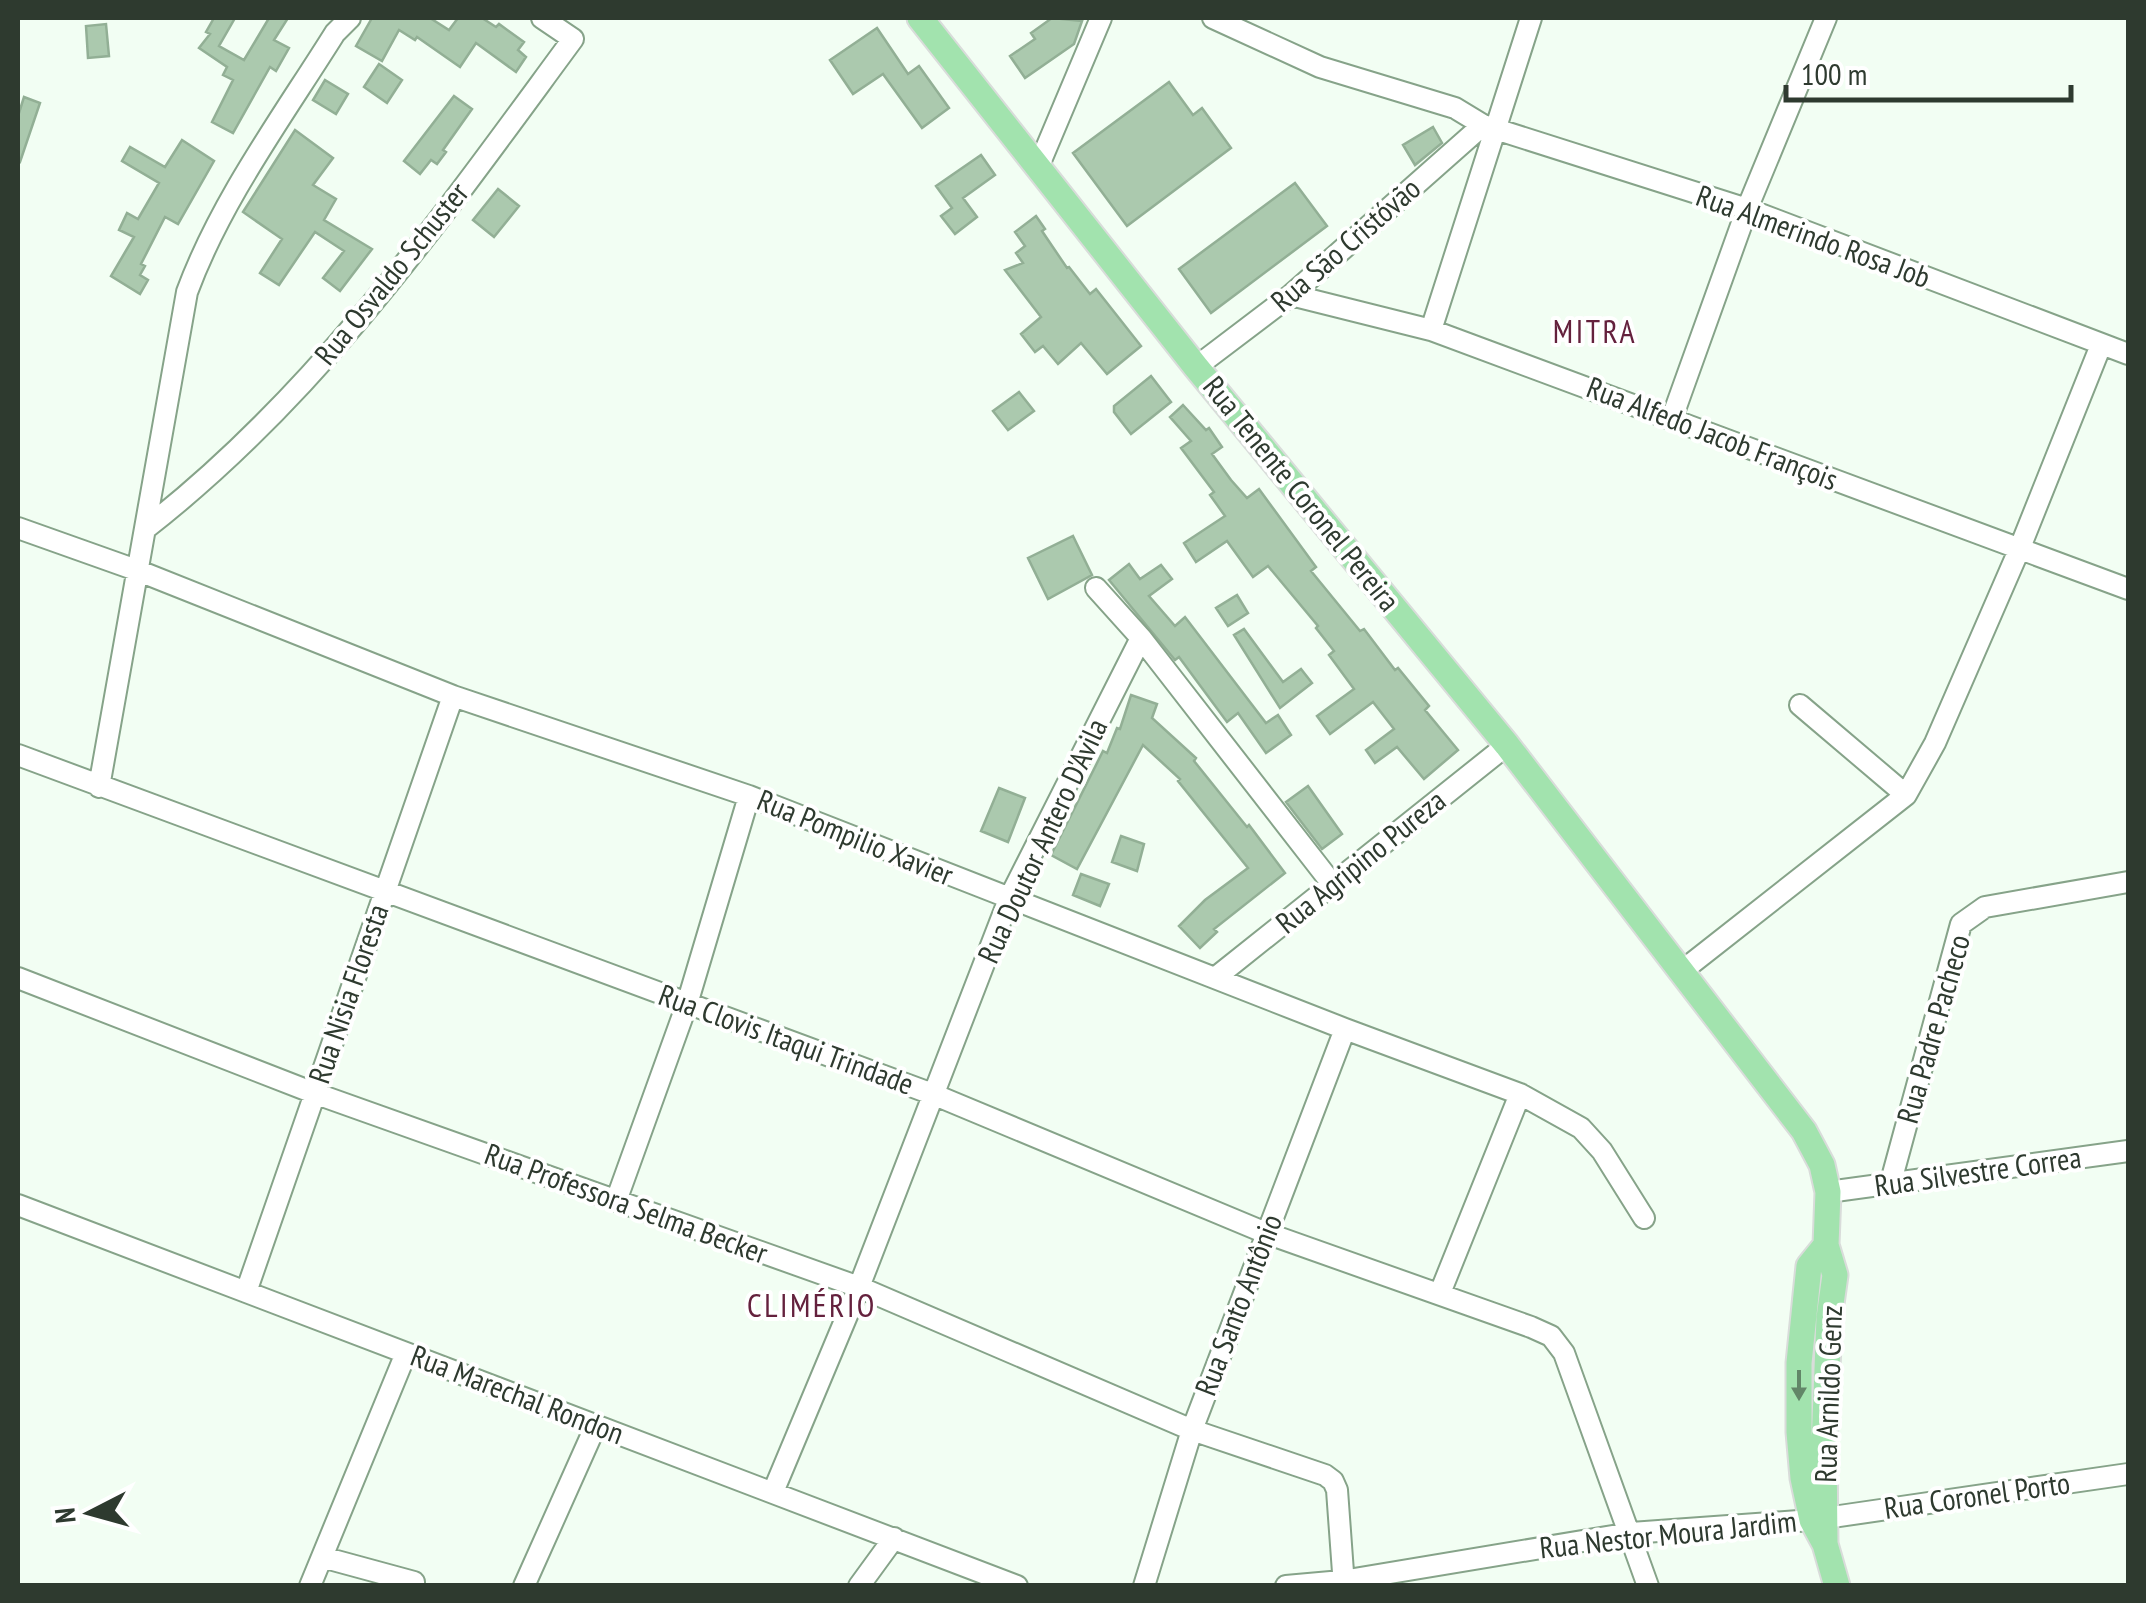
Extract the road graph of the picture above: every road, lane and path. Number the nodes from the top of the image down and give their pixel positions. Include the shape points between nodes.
1 (350, 18) edge
2 (542, 18) edge
3 (920, 18) edge
4 (1101, 18) edge
5 (1213, 18) edge
6 (1531, 18) edge
7 (1826, 18) edge
8 (1489, 127) junction
9 (1039, 165) junction
10 (1747, 209) junction
11 (1292, 295) junction
12 (1431, 330) junction
13 (2101, 345) junction
14 (2128, 354) edge
15 (1196, 367) junction
16 (1672, 418) junction
17 (18, 528) edge
18 (145, 529) junction
19 (2019, 550) junction
20 (139, 571) junction
21 (1096, 588) dead end
22 (2128, 588) edge
23 (1140, 638) junction
24 (453, 696) junction
25 (1800, 705) dead end
26 (1507, 745) junction
27 (18, 755) edge
28 (99, 787) junction
29 (1906, 795) junction
30 (750, 796) junction
31 (2128, 882) edge
32 (1333, 886) junction
33 (386, 892) junction
34 (1008, 899) junction
35 (1682, 971) junction
36 (18, 978) edge
37 (1215, 978) junction
38 (688, 1004) junction
39 (1345, 1029) junction
40 (314, 1093) junction
41 (1520, 1094) junction
42 (935, 1096) junction
43 (2128, 1151) edge
44 (1890, 1185) junction
45 (1828, 1192) junction
46 (616, 1202) junction
47 (18, 1205) edge
48 (1644, 1218) dead end
49 (1266, 1233) junction
50 (859, 1287) junction
51 (246, 1292) junction
52 (1440, 1292) junction
53 (406, 1352) junction
54 (596, 1425) junction
55 (1192, 1430) junction
56 (2128, 1474) edge
57 (772, 1492) junction
58 (1819, 1519) junction
59 (1631, 1533) junction
60 (894, 1538) junction
61 (322, 1556) junction
62 (414, 1582) dead end
63 (1343, 1583) edge
64 (310, 1586) edge
65 (524, 1586) edge
66 (858, 1586) edge
67 (1017, 1586) edge
68 (1144, 1586) edge
69 (1286, 1586) edge
70 (1648, 1586) edge
71 (1837, 1586) edge

1 - 18 street via 202,253 187,292
2 - 18 street, Rua Osvaldo Schuster via 574,40 362,319 192,493
3 - 9 main road, Rua Tenente Coronel Pereira
4 - 9 street
5 - 8 street, Rua Almerindo Rosa Job via 1320,66 1455,108
6 - 8 street, Rua São Cristóvão
7 - 10 street
8 - 10 street, Rua Almerindo Rosa Job
8 - 11 street, Rua São Cristóvão
8 - 12 street, Rua São Cristóvão
9 - 15 main road, Rua Tenente Coronel Pereira
10 - 13 street, Rua Almerindo Rosa Job
10 - 16 street
11 - 12 street, Rua Alfedo Jacob François
11 - 15 street, Rua São Cristóvão
12 - 16 street, Rua Alfedo Jacob François
13 - 14 street, Rua Almerindo Rosa Job
13 - 19 street
15 - 26 main road, Rua Tenente Coronel Pereira
16 - 19 street, Rua Alfedo Jacob François
17 - 20 street, Rua Pompilio Xavier
18 - 20 street
19 - 22 street, Rua Alfedo Jacob François
19 - 29 street
20 - 24 street, Rua Pompilio Xavier
20 - 28 street
21 - 23 street
23 - 32 street
23 - 34 street, Rua Doutor Antero D'Avila
24 - 30 street, Rua Pompilio Xavier
24 - 33 street, Rua Nisia Floresta
25 - 29 street
26 - 32 street, Rua Agripino Pureza
26 - 35 main road, Rua Tenente Coronel Pereira
27 - 28 street, Rua Clovis Itaqui Trindade
28 - 33 street, Rua Clovis Itaqui Trindade
29 - 35 street
30 - 34 street, Rua Pompilio Xavier
30 - 38 street
31 - 44 street, Rua Padre Pacheco via 1984,907 1961,924
32 - 37 street, Rua Agripino Pureza
33 - 38 street, Rua Clovis Itaqui Trindade
33 - 40 street, Rua Nisia Floresta
34 - 37 street, Rua Pompilio Xavier
34 - 42 street, Rua Doutor Antero D'Avila
35 - 45 main road, Rua Tenente Coronel Pereira via 1804,1131
36 - 40 street, Rua Professora Selma Becker
37 - 39 street, Rua Pompilio Xavier
38 - 42 street, Rua Clovis Itaqui Trindade
38 - 46 street
39 - 41 street, Rua Pompilio Xavier
39 - 49 street, Rua Santo Antônio
40 - 46 street, Rua Professora Selma Becker
40 - 51 street, Rua Nisia Floresta
41 - 48 street, Rua Pompilio Xavier via 1581,1128
41 - 52 street
42 - 49 street, Rua Clovis Itaqui Trindade
42 - 50 street, Rua Doutor Antero D'Avila
43 - 44 street, Rua Silvestre Correa
44 - 45 street, Rua Silvestre Correa
45 - 58 main road, Rua Arnildo Genz via 1826,1246 1835,1275
46 - 50 street, Rua Professora Selma Becker
47 - 51 street, Rua Marechal Rondon
49 - 52 street, Rua Clovis Itaqui Trindade
49 - 55 street, Rua Santo Antônio
50 - 55 street, Rua Professora Selma Becker
50 - 57 street, Rua Doutor Antero D'Avila
51 - 53 street, Rua Marechal Rondon
52 - 59 street, Rua Clovis Itaqui Trindade via 1551,1336 1564,1353
53 - 54 street, Rua Marechal Rondon
53 - 61 street
54 - 57 street, Rua Marechal Rondon
54 - 65 street
55 - 63 street, Rua Professora Selma Becker via 1333,1481
55 - 68 street, Rua Santo Antônio
56 - 58 street, Rua Coronel Porto
57 - 60 street, Rua Marechal Rondon
58 - 59 street, Rua Nestor Moura Jardim
58 - 71 main road, Rua Arnildo Genz
59 - 63 street, Rua Nestor Moura Jardim
59 - 70 street
60 - 66 street
60 - 67 street, Rua Marechal Rondon
61 - 62 street
61 - 64 street
63 - 69 street, Rua Nestor Moura Jardim

